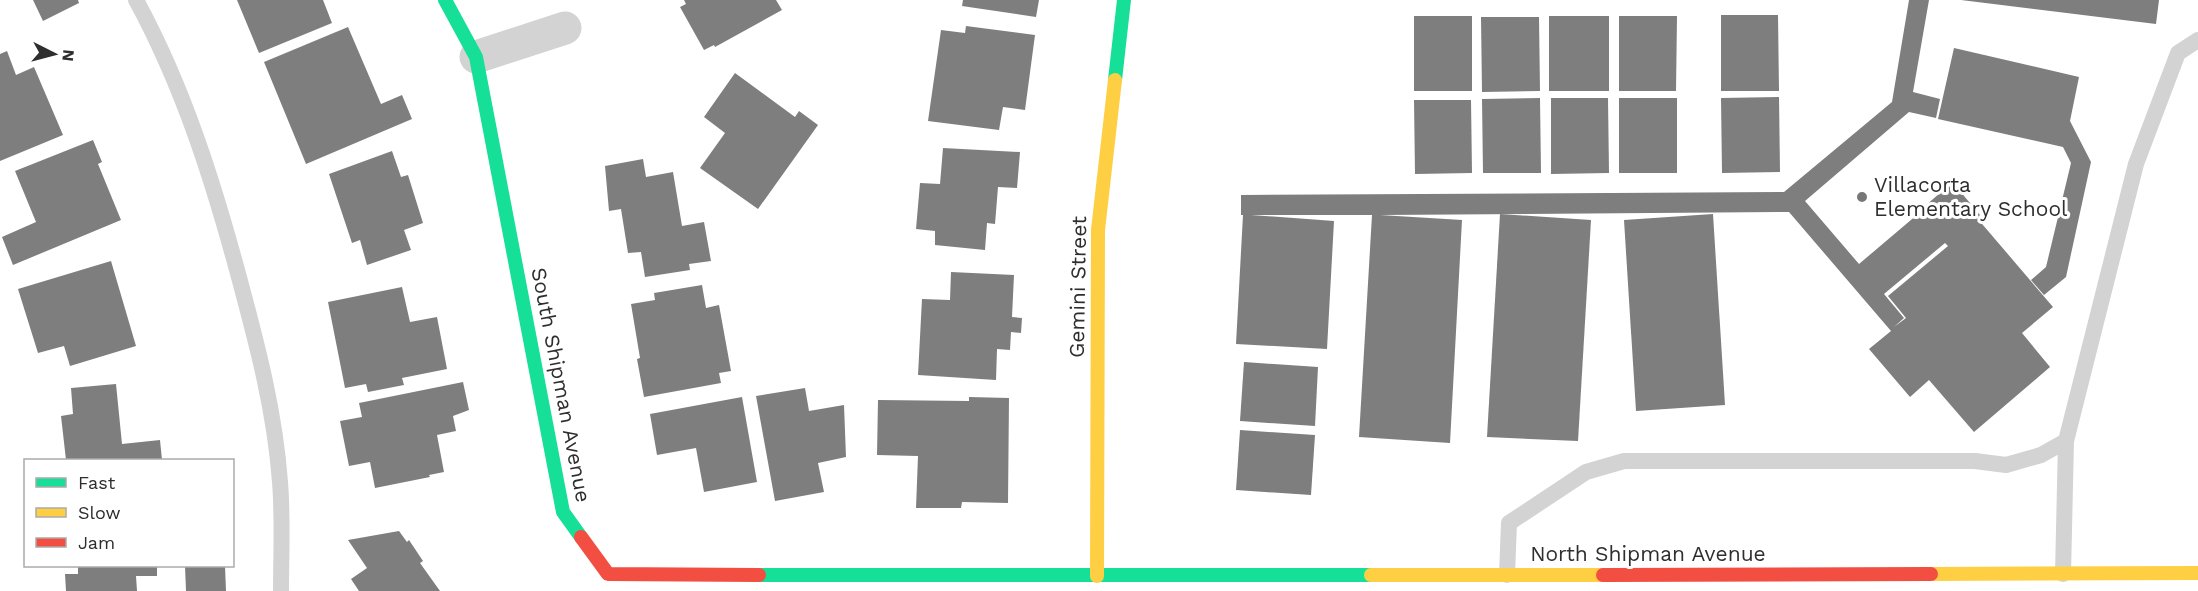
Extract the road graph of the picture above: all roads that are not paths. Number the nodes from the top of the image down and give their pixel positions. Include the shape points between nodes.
1 (136, 0) edge
2 (445, 0) edge
3 (1124, 0) edge
4 (565, 28) dead end
5 (2198, 40) edge
6 (476, 57) junction
7 (2066, 441) junction
8 (2198, 573) edge
9 (2063, 574) junction
10 (1507, 575) junction
11 (1097, 584) edge
12 (281, 591) edge

1 - 12 lane via 198,137 268,389 280,482
2 - 6 street, South Shipman Avenue
3 - 11 street, Gemini Street via 1098,230
4 - 6 street
5 - 7 lane via 2178,53 2136,164
6 - 11 street, South Shipman Avenue via 563,512 608,574
7 - 9 lane
7 - 10 lane via 2041,455 2006,465 1975,461 1624,461 1586,472 1509,523
8 - 9 street, North Shipman Avenue
9 - 10 street, North Shipman Avenue
10 - 11 street, North Shipman Avenue

